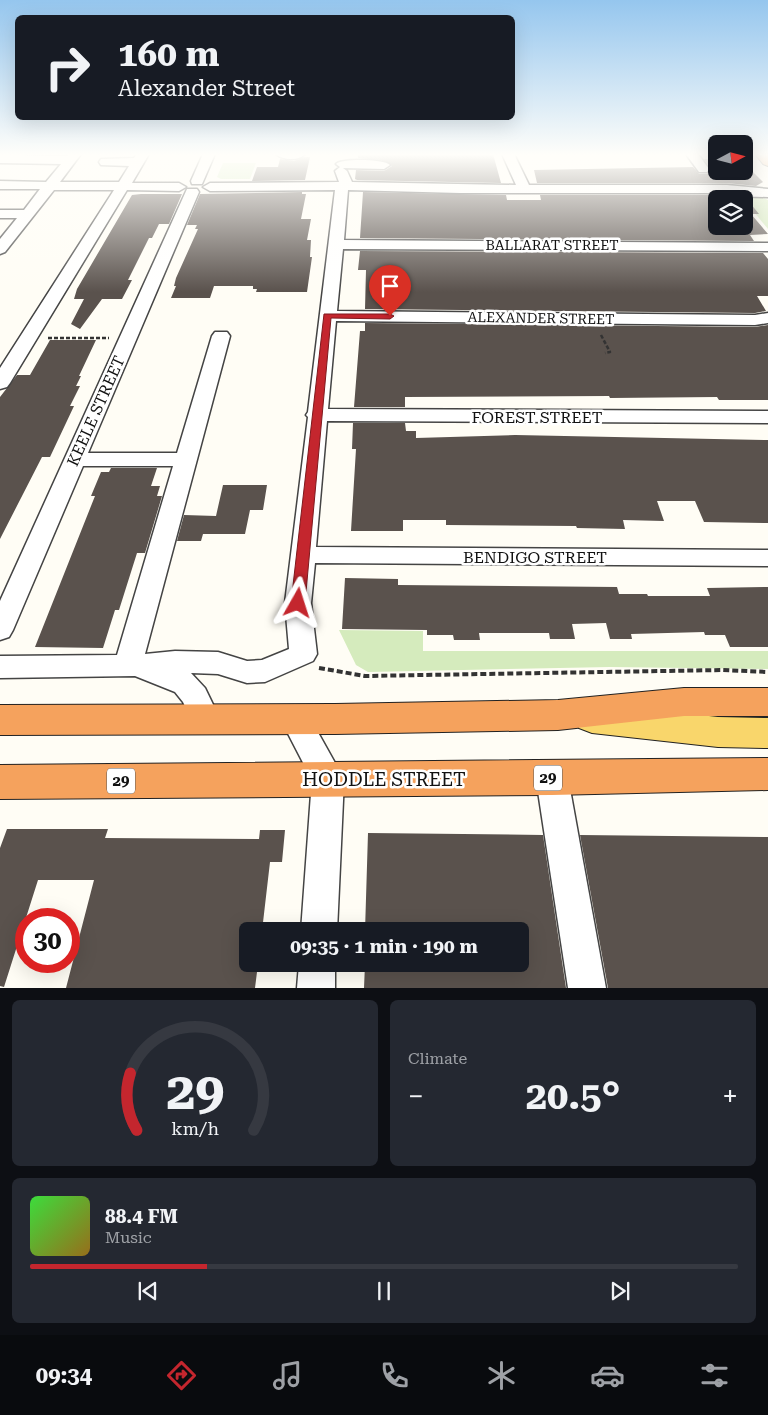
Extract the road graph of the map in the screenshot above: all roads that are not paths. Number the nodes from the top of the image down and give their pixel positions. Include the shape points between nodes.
1 (39, 200) edge
2 (113, 200) edge
3 (189, 200) edge
4 (340, 200) edge
5 (0, 214) edge
6 (28, 214) junction
7 (336, 244) junction
8 (768, 247) edge
9 (0, 250) edge
10 (327, 316) junction
11 (764, 320) edge
12 (222, 336) dead end
13 (0, 383) edge
14 (316, 415) junction
15 (765, 418) edge
16 (75, 459) junction
17 (186, 460) junction
18 (303, 555) junction
19 (768, 558) edge
20 (0, 630) edge
21 (128, 666) junction
22 (0, 667) edge
23 (760, 700) edge
24 (558, 715) junction
25 (205, 719) junction
26 (0, 720) edge
27 (296, 720) junction
28 (768, 733) edge
29 (768, 774) edge
30 (552, 778) junction
31 (328, 779) junction
32 (0, 782) edge
33 (320, 922) edge
34 (317, 972) edge
35 (316, 988) edge
36 (587, 988) edge

1 - 6 street
2 - 13 street
3 - 16 street, KEELE STREET
4 - 7 street
5 - 6 street
6 - 9 street
7 - 8 street, BALLARAT STREET
7 - 10 street
10 - 11 street, ALEXANDER STREET
10 - 14 street
12 - 17 street
14 - 15 street, FOREST STREET
14 - 18 street
16 - 17 street
16 - 20 street, KEELE STREET
17 - 21 street
18 - 19 street, BENDIGO STREET
18 - 21 street via 294,658 265,671 247,672 218,663
21 - 22 street
21 - 25 street via 182,680 194,693
23 - 24 highway via 684,702
24 - 27 highway
24 - 28 main road via 718,732
25 - 26 highway
25 - 27 highway
27 - 31 street
29 - 30 highway, HODDLE STREET / 29
30 - 31 highway, HODDLE STREET / 29
30 - 36 street
31 - 32 highway, HODDLE STREET / 29
31 - 33 street
34 - 35 street

